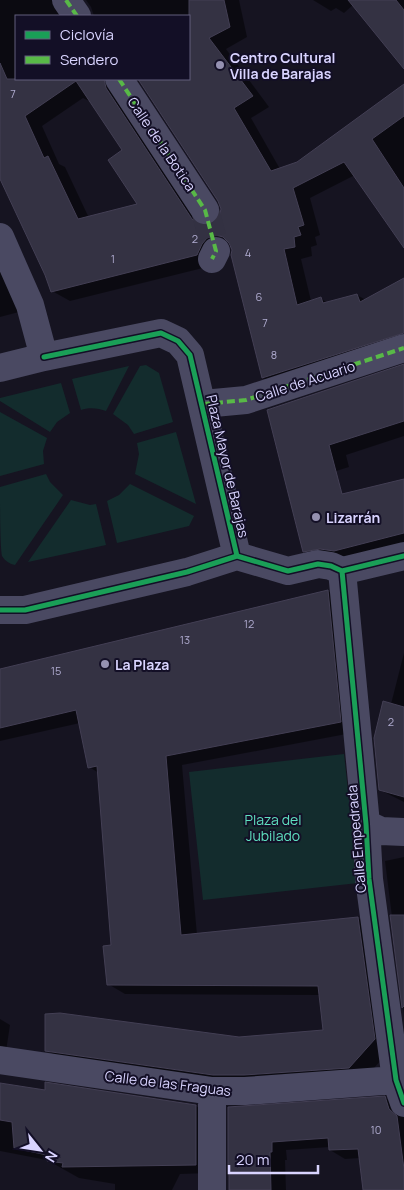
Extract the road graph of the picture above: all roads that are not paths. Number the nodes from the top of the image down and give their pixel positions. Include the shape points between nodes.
1 (66, 0) edge
2 (76, 15) edge
3 (120, 80) edge
4 (202, 204) tunnel mouth
5 (0, 237) edge
6 (404, 348) edge
7 (44, 357) junction
8 (0, 368) edge
9 (203, 404) junction
10 (237, 556) junction
11 (404, 556) edge
12 (342, 571) junction
13 (0, 610) edge
14 (366, 824) junction
15 (404, 832) edge
16 (0, 1060) edge
17 (212, 1091) junction
18 (400, 1092) edge
19 (212, 1190) edge

1 - 2 street
3 - 4 street, Calle de la Botica
5 - 7 street via 30,305
6 - 9 street, Calle de Acuario via 246,400
7 - 8 street, Plaza Mayor de Barajas
7 - 9 street, Plaza Mayor de Barajas via 161,332 178,341 190,355
9 - 10 street, Plaza Mayor de Barajas
10 - 12 street via 288,571 318,564
10 - 13 street, Plaza Mayor de Barajas via 187,572 25,610
11 - 12 street
12 - 14 street, Calle Empedrada
14 - 15 street via 380,831
14 - 18 street, Calle Empedrada via 369,879
16 - 17 street, Calle de las Fraguas
17 - 18 street, Calle de las Fraguas
17 - 19 street

